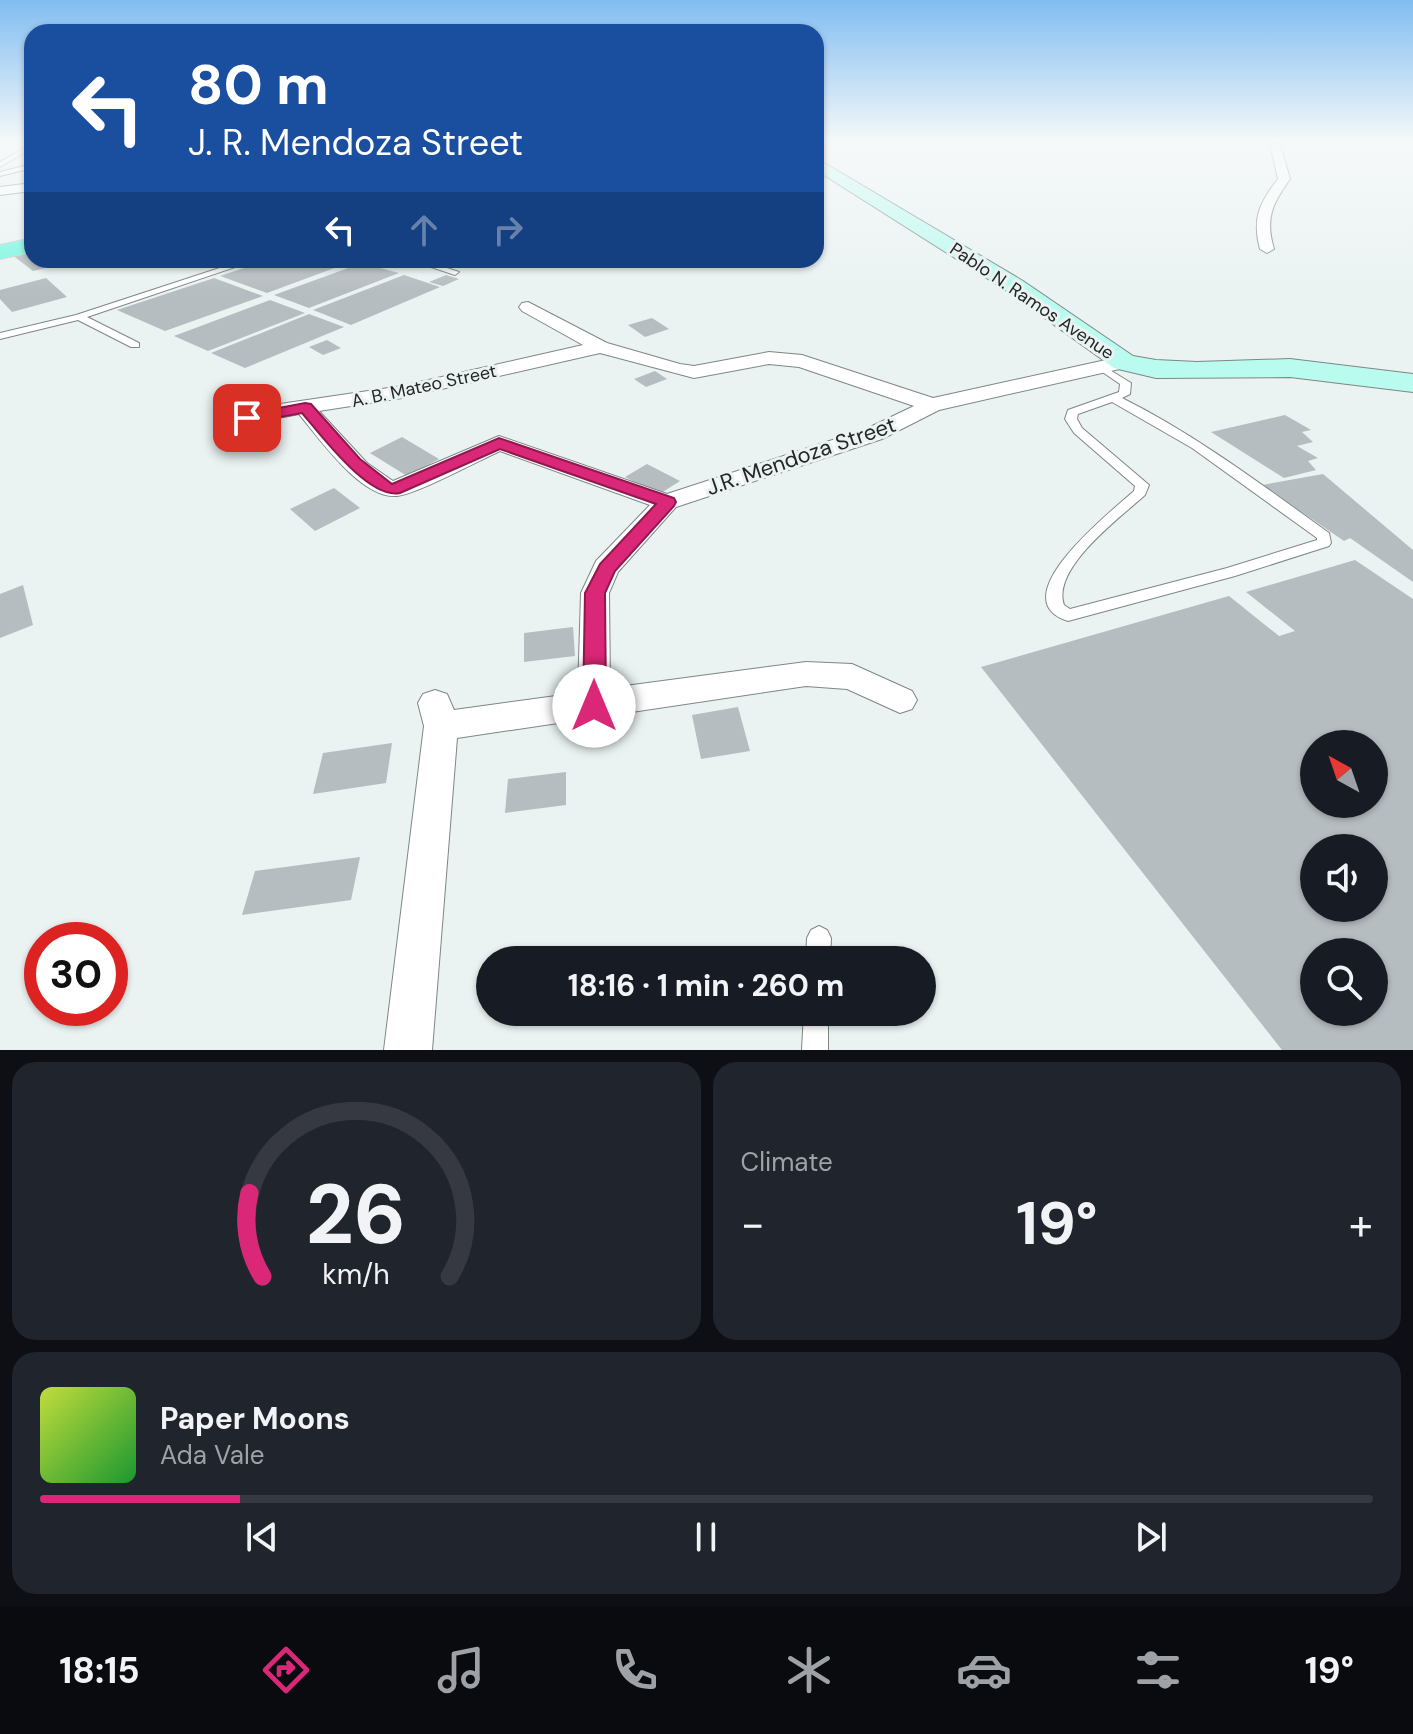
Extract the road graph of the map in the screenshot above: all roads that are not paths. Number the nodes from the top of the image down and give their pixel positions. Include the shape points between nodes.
1 (865, 193) edge
2 (1273, 193) edge
3 (1267, 249) dead end
4 (228, 268) edge
5 (441, 268) edge
6 (455, 272) dead end
7 (528, 307) dead end
8 (79, 317) junction
9 (0, 336) edge
10 (135, 345) dead end
11 (600, 347) junction
12 (1112, 365) junction
13 (1413, 383) edge
14 (1115, 399) junction
15 (932, 405) junction
16 (305, 407) junction
17 (247, 418) dead end
18 (667, 502) junction
19 (900, 700) dead end
20 (594, 706) junction
21 (816, 1026) edge
22 (408, 1050) edge
23 (815, 1050) edge

1 - 12 street, Pablo N. Ramos Avenue via 1015,286
2 - 3 street via 1259,225
4 - 8 lane
5 - 6 lane
7 - 11 street
8 - 9 lane
8 - 10 lane
11 - 15 street via 694,372 769,358 802,361
11 - 16 street, A. B. Mateo Street via 402,392
12 - 13 street, Pablo N. Ramos Avenue via 1197,371 1290,368
12 - 14 lane via 1126,383 1124,394
12 - 15 street, J.R. Mendoza Street
14 - 14 lane via 1072,412 1071,419 1142,485 1064,565 1053,603 1058,609 1068,615 1324,543 1324,536 1245,479 1151,416
15 - 18 street, J.R. Mendoza Street via 874,434
16 - 17 street, A. B. Mateo Street
16 - 18 street via 354,462 387,488 499,443
18 - 20 street via 606,568 595,593
19 - 20 street via 852,677 806,674
20 - 22 street via 438,715
21 - 23 lane

